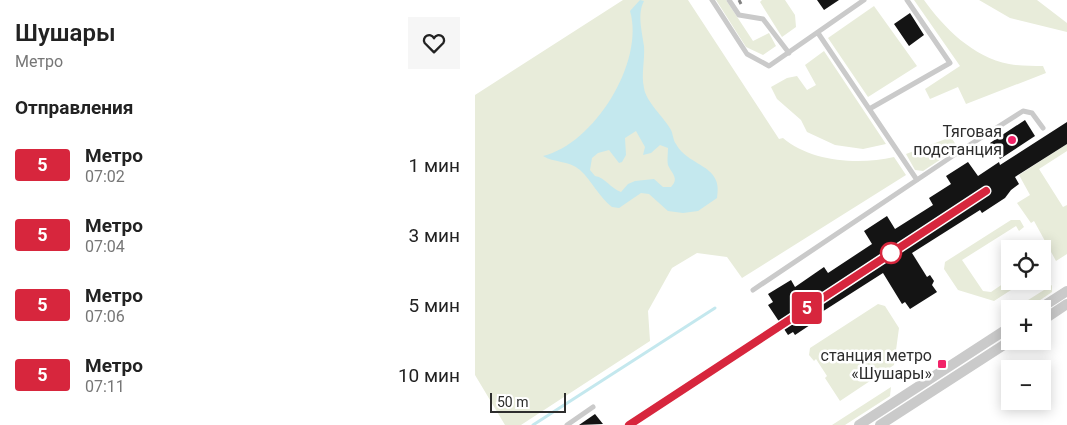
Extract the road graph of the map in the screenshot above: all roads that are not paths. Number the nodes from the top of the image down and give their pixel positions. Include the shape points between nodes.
1 (712, 0) edge
2 (729, 0) edge
3 (863, 0) edge
4 (907, 0) edge
5 (818, 33) junction
6 (789, 53) junction
7 (871, 108) junction
8 (1043, 128) dead end
9 (917, 180) junction
10 (753, 290) dead end
11 (1066, 295) edge
12 (1051, 303) edge
13 (1067, 304) edge
14 (1051, 315) edge
15 (1001, 333) edge
16 (1001, 347) edge
17 (593, 407) dead end
18 (567, 425) edge
19 (859, 425) edge
20 (880, 425) edge

1 - 6 lane via 747,54 769,66
2 - 6 lane via 739,16 763,19
3 - 5 lane
4 - 7 lane via 950,64
5 - 6 lane
5 - 7 lane
7 - 9 lane
8 - 9 lane via 1033,113 1023,111
9 - 10 lane
11 - 12 street
13 - 14 street
15 - 19 street
16 - 20 street
17 - 18 lane

